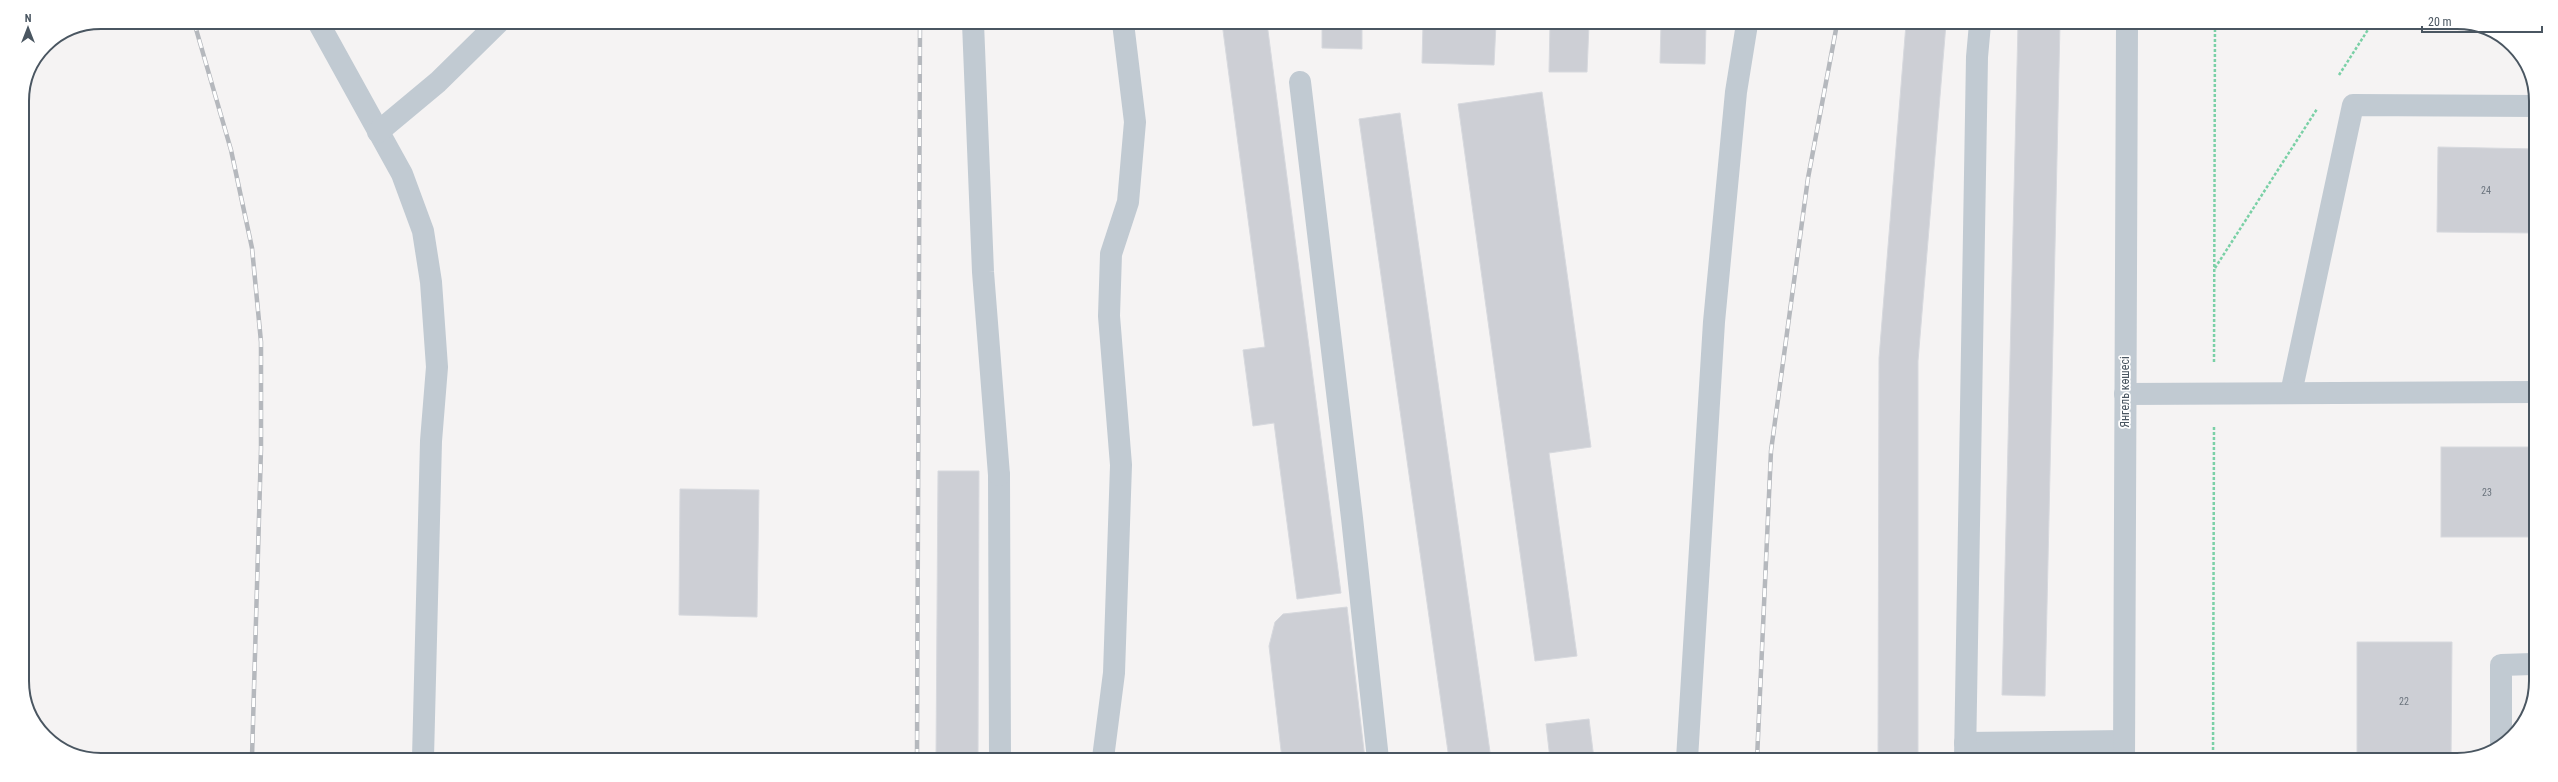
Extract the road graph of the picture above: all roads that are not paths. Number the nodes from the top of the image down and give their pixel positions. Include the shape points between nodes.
1 (322, 29) edge
2 (492, 29) edge
3 (973, 29) edge
4 (1124, 29) edge
5 (1745, 29) edge
6 (1980, 29) edge
7 (2127, 29) edge
8 (1300, 82) dead end
9 (2529, 106) edge
10 (378, 132) junction
11 (2529, 392) edge
12 (2291, 393) junction
13 (2125, 394) junction
14 (2529, 664) edge
15 (2501, 738) edge
16 (2124, 750) edge
17 (1965, 751) edge
18 (423, 753) edge
19 (1000, 753) edge
20 (1104, 753) edge
21 (1377, 753) edge
22 (1687, 753) edge

1 - 10 street
2 - 10 street via 438,82
3 - 19 street via 983,272 999,475
4 - 20 street via 1135,122 1128,202 1111,254 1109,316 1121,466 1114,673
5 - 22 street via 1736,92 1714,322
6 - 17 street
7 - 13 street, Янгель көшесі
8 - 21 street
9 - 12 street via 2352,105
10 - 18 street via 402,174 423,231 431,282 437,367 431,442
11 - 12 street
12 - 13 street
13 - 16 street, Янгель көшесі
14 - 15 street via 2501,665
16 - 17 street

